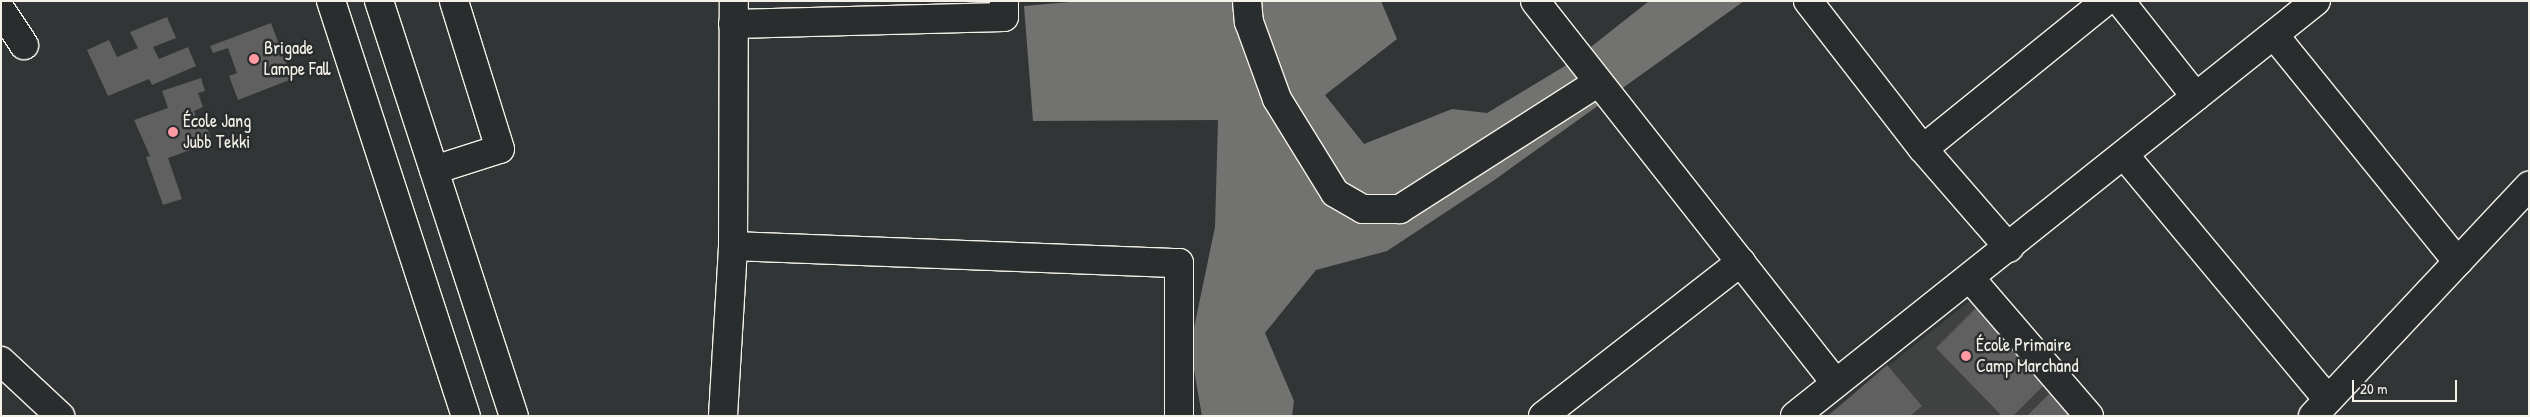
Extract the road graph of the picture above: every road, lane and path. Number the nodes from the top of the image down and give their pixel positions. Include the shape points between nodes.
1 (331, 1) edge
2 (379, 1) edge
3 (454, 1) edge
4 (1004, 1) edge
5 (1247, 1) edge
6 (1534, 1) edge
7 (1808, 1) edge
8 (2106, 1) edge
9 (2120, 1) edge
10 (2316, 1) edge
11 (1, 10) edge
12 (733, 12) edge
13 (2274, 35) junction
14 (24, 45) dead end
15 (1597, 83) junction
16 (2196, 98) junction
17 (1923, 149) junction
18 (2125, 156) junction
19 (434, 170) junction
20 (2529, 186) edge
21 (733, 246) junction
22 (2009, 248) junction
23 (1741, 262) junction
24 (2458, 262) junction
25 (1970, 278) junction
26 (1, 361) edge
27 (1836, 383) junction
28 (2320, 408) edge
29 (60, 416) edge
30 (466, 416) edge
31 (514, 416) edge
32 (723, 416) edge
33 (1179, 416) edge
34 (1543, 416) edge
35 (1795, 416) edge
36 (2089, 416) edge

1 - 30 street
2 - 19 street
3 - 19 street via 500,149
4 - 12 street via 1004,17
5 - 15 street via 1248,22 1277,99 1335,192 1363,209 1400,210
6 - 15 street
7 - 17 street
8 - 17 street
9 - 16 street
10 - 13 street
11 - 14 street
12 - 21 street
13 - 16 street
13 - 24 street
15 - 23 street
16 - 18 street
17 - 22 street
18 - 22 street
18 - 28 street
19 - 31 street
20 - 24 street
21 - 32 street
21 - 33 street via 1179,263
22 - 25 street
23 - 27 street
23 - 34 street
24 - 28 street
25 - 27 street
25 - 36 street
26 - 29 street
27 - 35 street

